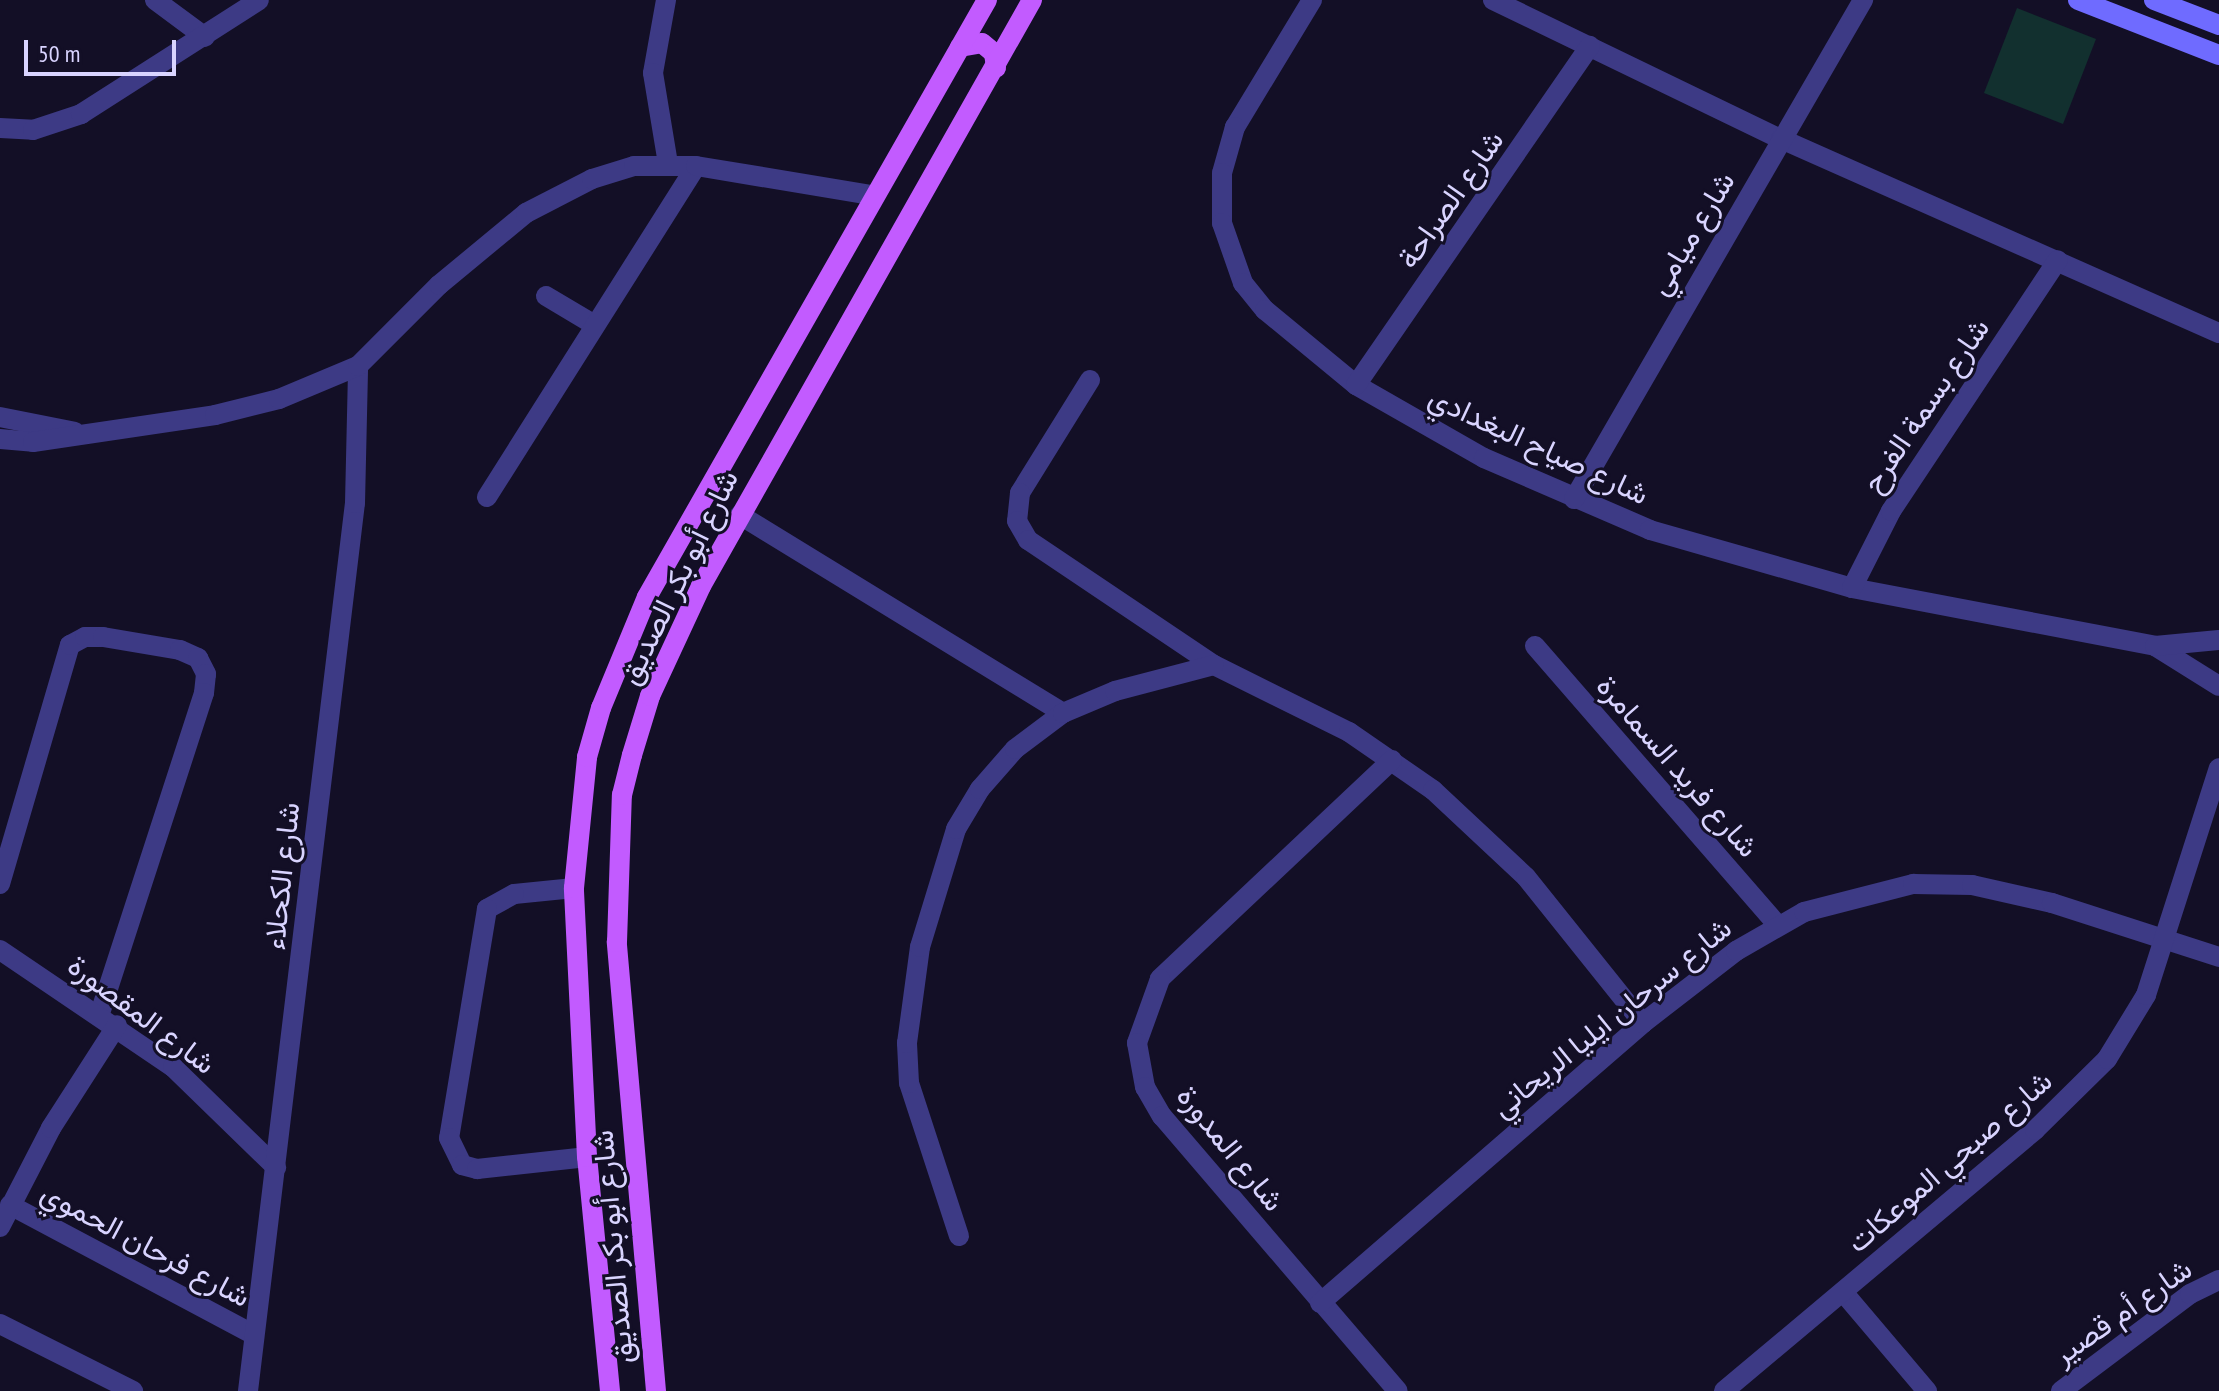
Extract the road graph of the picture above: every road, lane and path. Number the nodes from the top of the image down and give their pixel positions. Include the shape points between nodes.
1 (155, 0) edge
2 (259, 0) edge
3 (666, 0) edge
4 (987, 0) edge
5 (1032, 0) edge
6 (1312, 0) edge
7 (1493, 0) edge
8 (1863, 0) edge
9 (2078, 0) edge
10 (2154, 0) edge
11 (2219, 25) edge
12 (205, 37) junction
13 (1590, 46) junction
14 (960, 47) junction
15 (2219, 55) edge
16 (996, 68) junction
17 (0, 128) edge
18 (1781, 139) junction
19 (668, 164) junction
20 (696, 166) junction
21 (872, 195) junction
22 (2058, 260) junction
23 (546, 296) dead end
24 (593, 324) junction
25 (2219, 333) edge
26 (358, 366) junction
27 (1090, 380) dead end
28 (1356, 385) junction
29 (0, 417) edge
30 (87, 435) junction
31 (0, 439) edge
32 (33, 442) junction
33 (0, 457) edge
34 (487, 497) dead end
35 (1574, 499) junction
36 (740, 515) junction
37 (1852, 588) junction
38 (2219, 640) edge
39 (1535, 646) dead end
40 (2155, 646) junction
41 (1214, 665) junction
42 (2219, 686) edge
43 (1063, 713) junction
44 (1392, 760) junction
45 (2219, 768) edge
46 (0, 884) edge
47 (574, 888) junction
48 (1777, 924) junction
49 (2165, 939) junction
50 (0, 950) edge
51 (2219, 957) edge
52 (108, 1019) junction
53 (1643, 1023) junction
54 (587, 1157) junction
55 (276, 1167) junction
56 (10, 1205) junction
57 (0, 1227) edge
58 (959, 1236) dead end
59 (2219, 1280) edge
60 (1843, 1292) junction
61 (1320, 1303) junction
62 (0, 1324) edge
63 (254, 1335) junction
64 (133, 1391) edge
65 (248, 1391) edge
66 (610, 1391) edge
67 (656, 1391) edge
68 (1398, 1391) edge
69 (1724, 1391) edge
70 (1927, 1391) edge
71 (2061, 1391) edge

1 - 12 street
2 - 12 street
3 - 19 street via 653,73
4 - 14 main road, شارع أبو بكر الصديق
5 - 16 main road, شارع أبو بكر الصديق
6 - 28 street, شارع صياح البغدادي via 1235,127 1222,173 1222,223 1243,283 1265,310
7 - 13 street
8 - 18 street, شارع ميامي
9 - 15 main road
10 - 11 main road
12 - 17 street via 81,114 33,130
13 - 18 street
13 - 28 street, شارع الصراحة
14 - 16 main road via 982,43 994,53
14 - 21 main road, شارع أبو بكر الصديق
16 - 36 main road, شارع أبو بكر الصديق
18 - 22 street
18 - 35 street, شارع ميامي
19 - 20 street
19 - 26 street via 634,166 592,179 526,213 439,285
20 - 21 street
20 - 24 street
21 - 47 main road, شارع أبو بكر الصديق via 647,597 619,661 587,757
22 - 25 street
22 - 37 street, شارع بسمة الفرح via 1891,511
23 - 24 street
24 - 34 street
26 - 30 street via 254,406
26 - 55 street, شارع الكحلاء via 355,503
27 - 41 street via 1020,493 1017,521 1035,547
28 - 35 street, شارع صياح البغدادي via 1429,429
29 - 30 street
30 - 32 street
31 - 32 street
32 - 33 street
35 - 37 street, شارع صياح البغدادي via 1699,546
36 - 43 street
36 - 67 main road, شارع أبو بكر الصديق via 667,655 622,795 617,942
37 - 40 street, شارع صياح البغدادي
38 - 40 street, شارع صياح البغدادي
39 - 48 street, شارع فريد السمامرة
40 - 42 street, شارع صياح البغدادي
41 - 43 street via 1115,691
41 - 44 street via 1326,719
43 - 58 street via 1015,749 972,802 943,862 920,947 907,1043 909,1083
44 - 53 street via 1504,853
44 - 61 street, شارع المدورة via 1160,979 1137,1043 1145,1087 1162,1116
45 - 49 street, شارع صبحي الموعكات
46 - 52 street via 70,645 103,637 189,652 203,666 204,693
47 - 54 main road, شارع أبو بكر الصديق
47 - 54 street via 514,894 487,909 449,1138 462,1165 477,1169
48 - 49 street, شارع سرحان ايليا الريحاني via 1856,895 1943,884 2008,892
48 - 53 street, شارع سرحان ايليا الريحاني
49 - 51 street, شارع سرحان ايليا الريحاني
49 - 60 street, شارع صبحي الموعكات via 2146,995 2107,1059 2035,1130
50 - 52 street, شارع المقصورة
52 - 55 street, شارع المقصورة via 173,1067
52 - 56 street
53 - 61 street, شارع سرحان ايليا الريحاني
54 - 66 main road, شارع أبو بكر الصديق
55 - 63 street, شارع الكحلاء
56 - 57 street
56 - 63 street, شارع فرحان الحموي
59 - 71 street, شارع أم قصير via 2190,1294
60 - 69 street, شارع صبحي الموعكات
60 - 70 street
61 - 68 street, شارع المدورة
62 - 64 street
63 - 65 street, شارع الكحلاء

